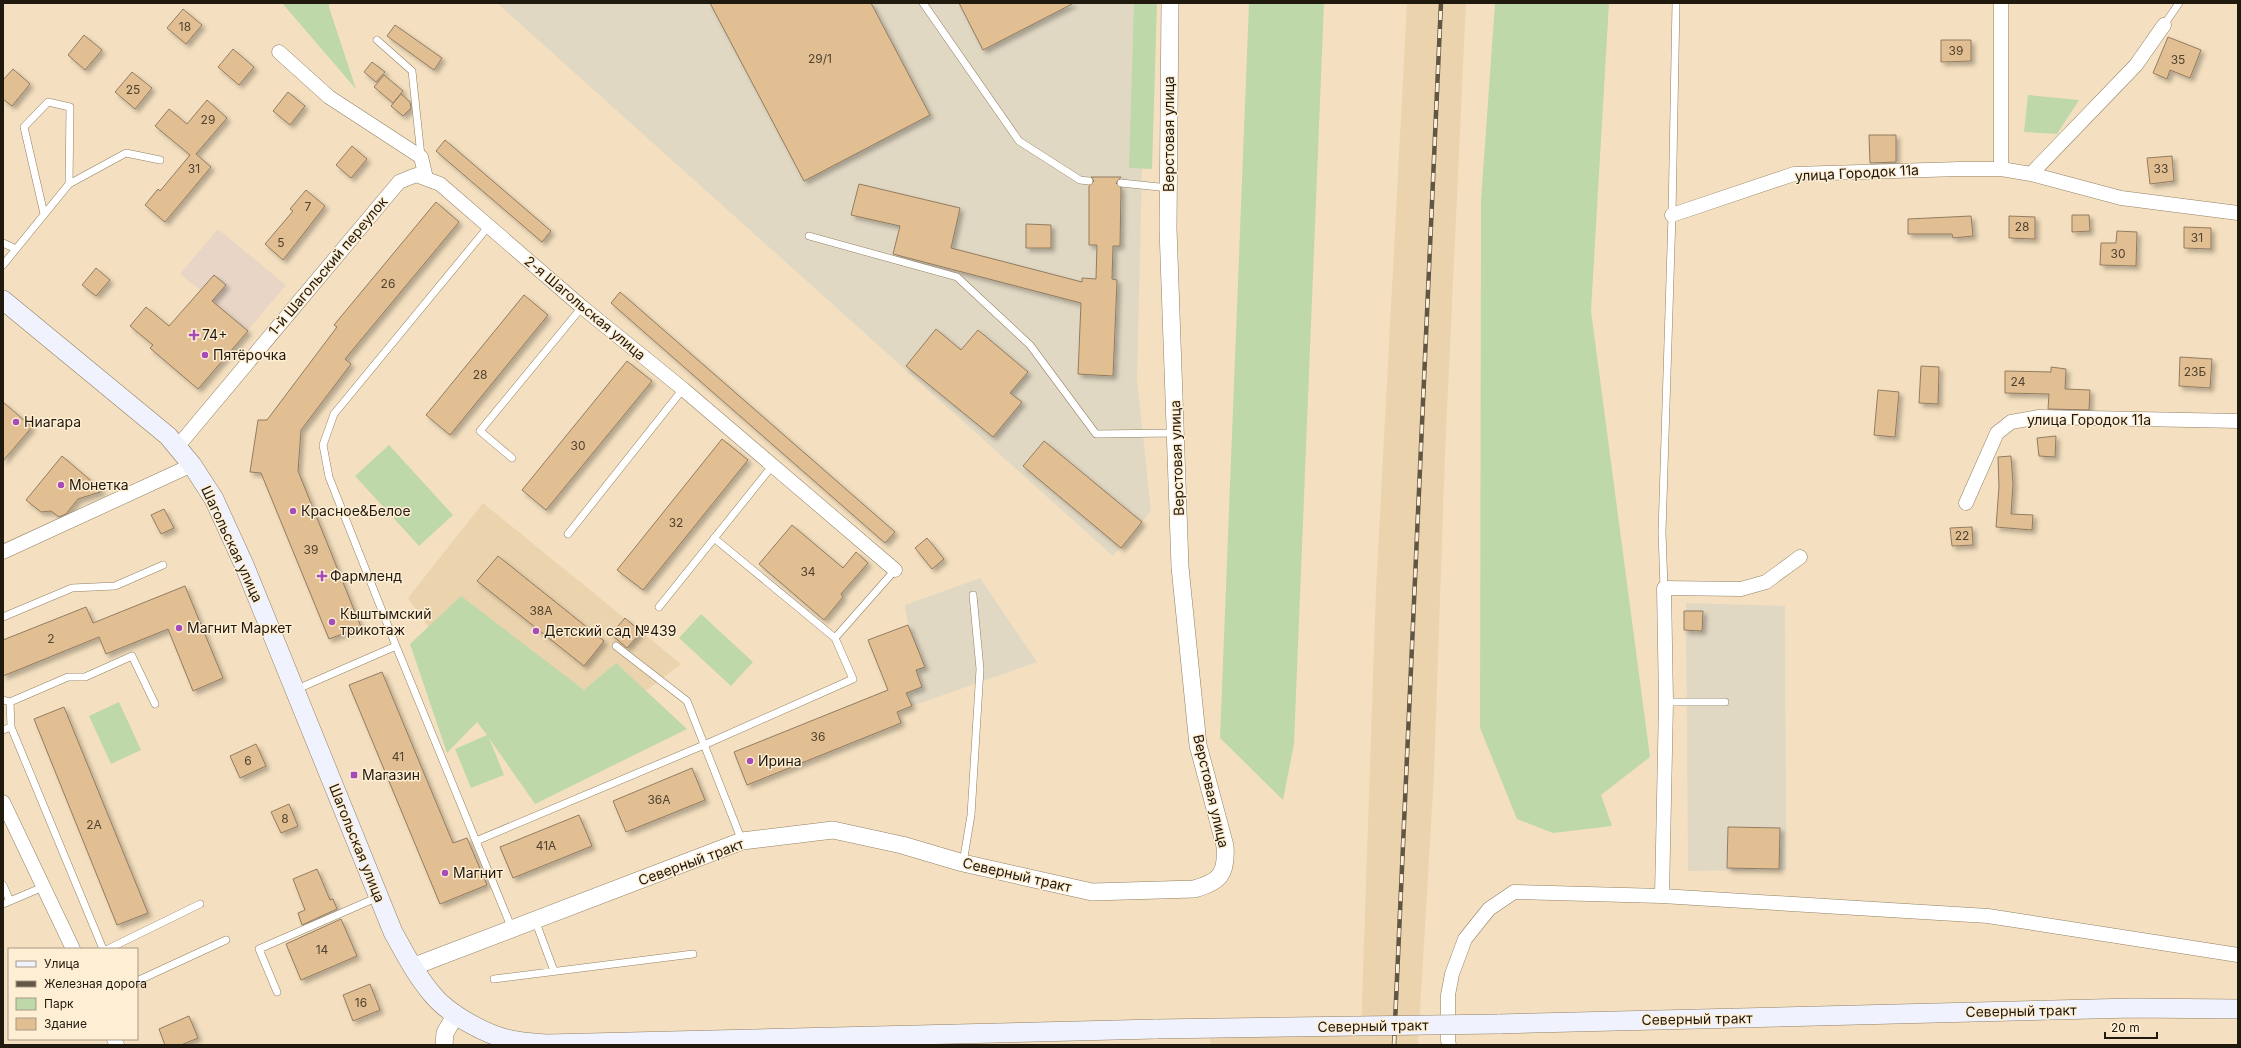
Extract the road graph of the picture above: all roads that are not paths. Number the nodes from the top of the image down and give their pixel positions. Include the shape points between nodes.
1 (923, 3) edge
2 (1170, 3) edge
3 (1676, 3) edge
4 (2001, 3) edge
5 (2179, 3) edge
6 (2164, 25) joint
7 (377, 40) dead end
8 (279, 52) dead end
9 (422, 156) junction
10 (160, 160) dead end
11 (2001, 169) junction
12 (2031, 174) junction
13 (426, 178) junction
14 (1089, 181) dead end
15 (1121, 183) dead end
16 (69, 184) junction
17 (1169, 188) junction
18 (2238, 213) edge
19 (44, 214) junction
20 (1672, 215) junction
21 (488, 227) junction
22 (809, 236) dead end
23 (3, 243) edge
24 (16, 249) junction
25 (3, 265) edge
26 (3, 300) edge
27 (582, 307) junction
28 (683, 389) junction
29 (2238, 421) edge
30 (1176, 432) junction
31 (178, 446) junction
32 (512, 458) dead end
33 (192, 465) junction
34 (773, 465) junction
35 (1966, 503) dead end
36 (568, 534) dead end
37 (714, 538) junction
38 (3, 552) edge
39 (1800, 557) dead end
40 (163, 565) dead end
41 (895, 570) joint
42 (1664, 588) junction
43 (974, 595) dead end
44 (659, 608) dead end
45 (3, 617) edge
46 (835, 638) junction
47 (396, 646) junction
48 (616, 646) dead end
49 (295, 690) junction
50 (7, 701) edge
51 (1666, 702) junction
52 (1726, 702) dead end
53 (155, 704) dead end
54 (11, 727) junction
55 (3, 730) edge
56 (704, 745) junction
57 (3, 802) edge
58 (476, 841) junction
59 (742, 841) junction
60 (963, 863) junction
61 (3, 885) edge
62 (43, 887) junction
63 (1194, 889) joint
64 (1662, 896) junction
65 (378, 897) junction
66 (7, 903) edge
67 (200, 904) dead end
68 (535, 920) junction
69 (512, 929) junction
70 (226, 940) dead end
71 (73, 948) edge
72 (103, 948) edge
73 (110, 948) edge
74 (693, 954) dead end
75 (2238, 955) edge
76 (412, 967) junction
77 (554, 971) junction
78 (494, 979) dead end
79 (138, 981) edge
80 (277, 992) dead end
81 (2238, 1009) edge
82 (456, 1014) junction
83 (444, 1045) edge
84 (1449, 1045) edge

1 - 14 lane via 1019,141 1080,180
2 - 17 street, Верстовая улица
3 - 20 lane
4 - 11 street
5 - 6 lane
6 - 12 street via 2136,65
7 - 9 lane via 412,71
8 - 9 street via 329,97
9 - 13 street
10 - 16 lane via 126,153
11 - 12 street, улица Городок 11а
11 - 20 street, улица Городок 11а via 1794,174
12 - 18 street, улица Городок 11а via 2121,198
13 - 21 street, 2-я Шагольская улица via 440,184
13 - 31 street, 1-й Шагольский переулок via 416,175 399,182
15 - 17 lane
16 - 19 lane
16 - 19 lane via 70,107 48,102 24,127
17 - 30 street, Верстовая улица via 1168,228
19 - 24 lane
20 - 42 lane via 1662,532
21 - 27 street, 2-я Шагольская улица
21 - 47 lane via 334,414 323,445 329,477
22 - 30 lane via 956,277 1030,345 1096,434
23 - 24 lane
24 - 25 lane
26 - 31 main road, Шагольская улица
27 - 28 street, 2-я Шагольская улица
27 - 32 lane via 480,431
28 - 34 street, 2-я Шагольская улица
28 - 36 lane
29 - 35 street, улица Городок 11а via 2039,418 2011,422 1997,433
30 - 63 street, Верстовая улица via 1180,567 1198,746 1225,846 1226,862 1222,875 1209,885
31 - 33 main road, Шагольская улица
33 - 38 street
33 - 49 main road, Шагольская улица via 214,499
34 - 37 lane
34 - 41 street, 2-я Шагольская улица
37 - 44 lane
37 - 46 lane
39 - 42 street via 1766,582 1741,589
40 - 45 lane via 115,586 72,588
41 - 46 lane
42 - 51 street
43 - 60 lane via 980,669 971,815
46 - 56 lane via 853,679
47 - 49 lane
47 - 58 lane
48 - 56 lane via 687,701
49 - 65 main road, Шагольская улица
50 - 53 lane via 68,677 85,677 132,656
50 - 54 lane
51 - 52 lane
51 - 64 street
54 - 55 lane
54 - 72 lane
56 - 58 lane
56 - 59 lane
57 - 62 street
58 - 69 lane
59 - 60 street, Северный тракт via 833,830 902,845
59 - 68 street, Северный тракт
60 - 63 street, Северный тракт via 1092,892
61 - 66 lane
62 - 66 lane
62 - 71 street
64 - 75 street via 1988,916
64 - 84 street via 1514,892 1489,909 1465,939 1452,974 1448,995
65 - 76 main road, Шагольская улица
65 - 80 lane via 259,949
67 - 73 lane
68 - 69 street, Северный тракт
68 - 77 lane
69 - 76 street, Северный тракт
70 - 79 lane
74 - 77 lane
76 - 82 main road, Шагольская улица via 433,996
77 - 78 lane
81 - 82 main road, Северный тракт, bridge via 2133,1008 547,1044 516,1041 483,1031
82 - 83 street via 445,1033

